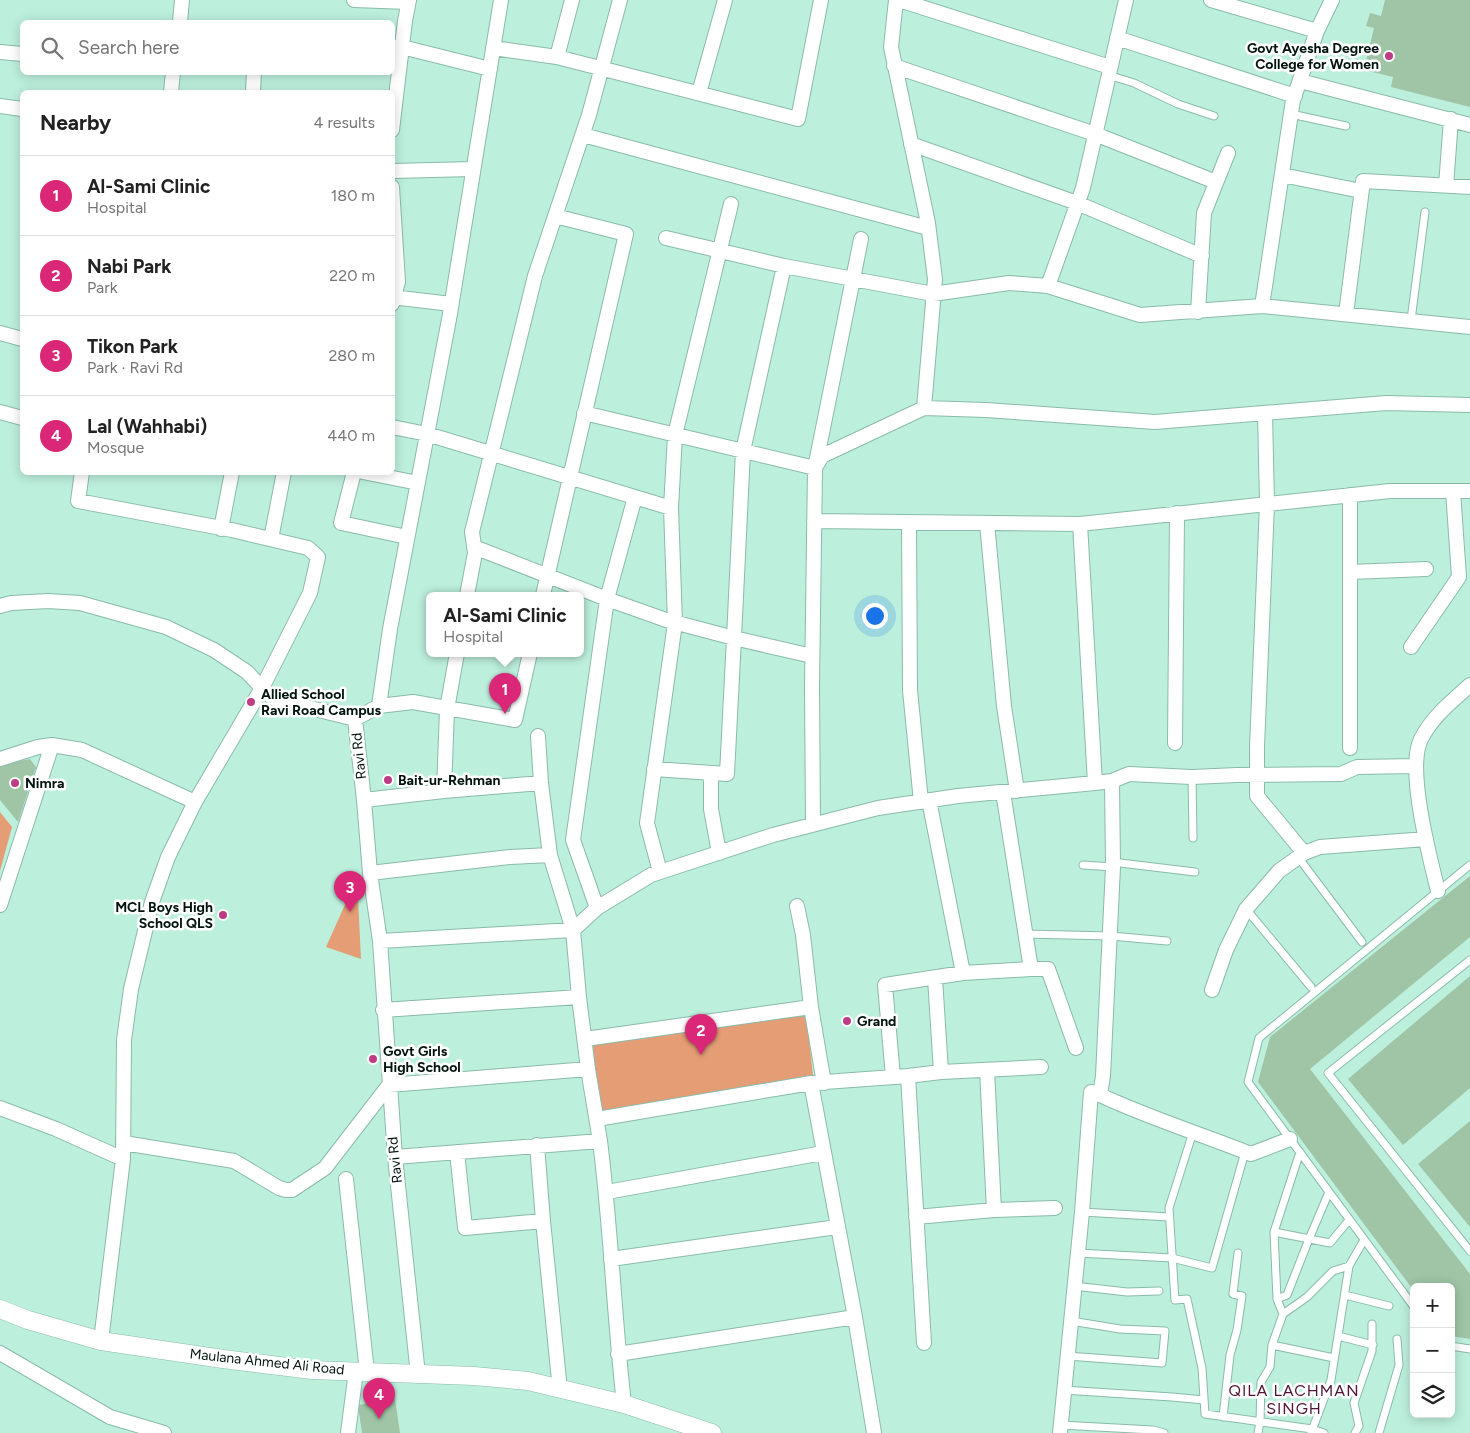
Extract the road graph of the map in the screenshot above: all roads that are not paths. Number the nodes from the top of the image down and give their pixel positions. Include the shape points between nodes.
1 (182, 0) edge
2 (354, 0) edge
3 (501, 0) edge
4 (572, 0) edge
5 (620, 0) edge
6 (725, 0) edge
7 (821, 0) edge
8 (897, 0) edge
9 (1126, 0) edge
10 (1211, 0) edge
11 (1332, 0) edge
12 (408, 1) edge
13 (180, 20) edge
14 (1317, 31) junction
15 (1117, 38) junction
16 (397, 47) edge
17 (493, 48) junction
18 (0, 52) edge
19 (20, 54) edge
20 (557, 57) junction
21 (894, 66) junction
22 (602, 68) junction
23 (490, 69) junction
24 (1109, 71) junction
25 (173, 75) edge
26 (254, 75) edge
27 (1300, 81) junction
28 (170, 90) edge
29 (252, 90) edge
30 (395, 90) edge
31 (699, 93) junction
32 (1295, 96) junction
33 (0, 106) edge
34 (20, 109) edge
35 (1291, 114) junction
36 (1214, 116) dead end
37 (1450, 119) junction
38 (1470, 125) edge
39 (1346, 126) dead end
40 (1095, 134) junction
41 (583, 135) junction
42 (911, 144) junction
43 (1228, 153) dead end
44 (473, 169) junction
45 (395, 171) edge
46 (1282, 175) junction
47 (1216, 182) junction
48 (1446, 186) junction
49 (1470, 187) edge
50 (1361, 191) junction
51 (1077, 203) junction
52 (731, 204) dead end
53 (1425, 212) dead end
54 (555, 216) junction
55 (928, 228) junction
56 (666, 238) dead end
57 (861, 239) dead end
58 (395, 242) edge
59 (720, 251) junction
60 (1202, 256) junction
61 (784, 266) junction
62 (853, 280) junction
63 (1048, 286) junction
64 (395, 292) edge
65 (933, 294) junction
66 (395, 299) edge
67 (451, 304) junction
68 (1262, 306) junction
69 (1198, 312) junction
70 (1346, 314) junction
71 (1411, 320) junction
72 (1470, 327) edge
73 (0, 333) edge
74 (20, 338) edge
75 (1470, 405) edge
76 (924, 408) junction
77 (0, 412) edge
78 (1265, 413) junction
79 (584, 414) junction
80 (20, 417) edge
81 (395, 429) edge
82 (427, 434) junction
83 (675, 435) junction
84 (743, 451) junction
85 (491, 453) junction
86 (815, 468) junction
87 (82, 475) edge
88 (231, 475) edge
89 (283, 475) edge
90 (353, 475) edge
91 (378, 475) edge
92 (570, 477) junction
93 (418, 483) junction
94 (1453, 491) junction
95 (1470, 491) edge
96 (1350, 495) junction
97 (635, 498) junction
98 (1267, 504) junction
99 (672, 508) junction
100 (1177, 513) junction
101 (814, 521) junction
102 (909, 522) junction
103 (987, 523) junction
104 (1080, 524) junction
105 (222, 529) junction
106 (408, 537) junction
107 (271, 539) junction
108 (474, 547) junction
109 (1426, 568) dead end
110 (1350, 572) junction
111 (547, 576) junction
112 (468, 592) edge
113 (544, 592) edge
114 (607, 599) junction
115 (0, 606) edge
116 (675, 623) junction
117 (734, 638) junction
118 (1411, 647) dead end
119 (812, 656) junction
120 (456, 657) edge
121 (529, 657) edge
122 (1470, 686) edge
123 (262, 688) junction
124 (379, 706) junction
125 (447, 709) junction
126 (356, 719) junction
127 (538, 736) dead end
128 (1175, 743) dead end
129 (52, 745) junction
130 (1350, 748) dead end
131 (0, 759) edge
132 (1416, 766) junction
133 (654, 769) junction
134 (711, 773) junction
135 (1257, 775) junction
136 (1192, 777) junction
137 (1112, 781) junction
138 (542, 783) junction
139 (1095, 784) junction
140 (444, 791) junction
141 (1010, 791) junction
142 (364, 800) junction
143 (925, 801) junction
144 (195, 802) junction
145 (813, 824) junction
146 (1193, 838) dead end
147 (1426, 839) junction
148 (718, 853) junction
149 (550, 855) junction
150 (1301, 855) junction
151 (1113, 864) junction
152 (1083, 865) dead end
153 (1470, 865) edge
154 (660, 872) junction
155 (1195, 872) dead end
156 (370, 873) junction
157 (1438, 891) junction
158 (0, 905) edge
159 (798, 906) dead end
160 (597, 908) junction
161 (1246, 909) junction
162 (573, 930) junction
163 (1025, 934) junction
164 (1110, 936) junction
165 (380, 941) junction
166 (1167, 941) dead end
167 (1362, 942) dead end
168 (1470, 960) edge
169 (1031, 969) junction
170 (963, 973) junction
171 (935, 978) junction
172 (1311, 987) dead end
173 (1212, 990) dead end
174 (579, 997) junction
175 (811, 1007) junction
176 (383, 1010) junction
177 (585, 1039) junction
178 (1076, 1048) dead end
179 (1041, 1068) dead end
180 (588, 1069) junction
181 (987, 1070) junction
182 (941, 1072) junction
183 (908, 1076) junction
184 (893, 1077) junction
185 (817, 1083) junction
186 (388, 1086) junction
187 (1100, 1096) junction
188 (0, 1108) edge
189 (597, 1119) junction
190 (1194, 1132) junction
191 (1290, 1139) junction
192 (600, 1141) junction
193 (124, 1143) junction
194 (537, 1146) junction
195 (457, 1152) junction
196 (1245, 1152) junction
197 (1300, 1152) junction
198 (823, 1153) junction
199 (395, 1157) junction
200 (123, 1159) junction
201 (346, 1179) dead end
202 (606, 1192) junction
203 (1329, 1192) junction
204 (1055, 1208) dead end
205 (994, 1210) junction
206 (1082, 1212) junction
207 (916, 1217) junction
208 (1169, 1217) junction
209 (1349, 1220) junction
210 (543, 1221) junction
211 (837, 1227) junction
212 (1274, 1232) junction
213 (1309, 1239) junction
214 (1364, 1240) junction
215 (1470, 1251) edge
216 (1078, 1253) junction
217 (1238, 1253) dead end
218 (1172, 1258) junction
219 (611, 1259) junction
220 (1349, 1266) junction
221 (1074, 1286) junction
222 (1159, 1291) dead end
223 (1345, 1295) junction
224 (1277, 1299) junction
225 (1410, 1302) edge
226 (1388, 1306) dead end
227 (0, 1310) edge
228 (1283, 1314) junction
229 (855, 1317) junction
230 (1070, 1321) junction
231 (1372, 1324) dead end
232 (1338, 1336) junction
233 (1397, 1338) dead end
234 (101, 1341) junction
235 (924, 1344) dead end
236 (1372, 1344) junction
237 (1272, 1345) junction
238 (1455, 1347) edge
239 (1470, 1349) edge
240 (0, 1353) edge
241 (618, 1354) junction
242 (1067, 1356) junction
243 (1334, 1358) junction
244 (361, 1372) junction
245 (418, 1375) junction
246 (560, 1390) junction
247 (1063, 1390) junction
248 (1204, 1400) junction
249 (624, 1404) junction
250 (1223, 1417) junction
251 (1260, 1422) junction
252 (1060, 1429) edge
253 (1311, 1431) edge
254 (164, 1433) edge
255 (348, 1433) edge
256 (712, 1433) edge
257 (874, 1433) edge
258 (1164, 1433) edge
259 (1258, 1433) edge
260 (1324, 1433) edge
261 (1355, 1433) edge
262 (1379, 1433) edge

1 - 13 street
2 - 12 street
3 - 17 street
4 - 20 street
5 - 22 street
6 - 31 street
7 - 31 street via 798,119
8 - 21 street via 891,47
8 - 24 street
9 - 15 street
10 - 14 street
11 - 14 street
12 - 16 street
14 - 27 street
15 - 24 street
15 - 32 street
16 - 23 street
16 - 30 street
17 - 20 street
17 - 23 street
18 - 19 street
20 - 22 street
21 - 40 street
21 - 42 street
22 - 31 street
22 - 41 street
23 - 44 street
24 - 36 lane via 1178,104
24 - 40 street
25 - 28 street
26 - 29 street
27 - 32 street
27 - 37 street
32 - 35 street
33 - 34 street
35 - 39 lane
35 - 46 street
37 - 38 street
37 - 48 street
40 - 47 street
40 - 51 street
41 - 54 street
41 - 55 street
42 - 51 street
42 - 55 street
43 - 47 street
44 - 45 street
44 - 67 street
46 - 50 street
46 - 68 street
47 - 60 street via 1204,213
48 - 49 street
48 - 50 street via 1363,181
50 - 70 street
51 - 60 street
51 - 63 street
52 - 59 street
53 - 71 lane
54 - 79 street via 626,234
54 - 85 street via 535,276
55 - 65 street via 935,279
56 - 59 street
57 - 62 street
58 - 64 street via 398,282
59 - 61 street
59 - 83 street
60 - 69 street
61 - 62 street
61 - 84 street
62 - 65 street
62 - 86 street
63 - 65 street via 1008,283
63 - 69 street via 1140,315
65 - 76 street
66 - 67 street
67 - 82 street
68 - 69 street
68 - 70 street
70 - 71 street
71 - 72 street
73 - 74 street
75 - 78 street via 1386,403
76 - 78 street via 1155,422
76 - 86 street via 822,456
77 - 80 street
78 - 98 street
79 - 83 street
79 - 92 street
81 - 82 street
82 - 85 street
82 - 93 street
83 - 84 street
83 - 99 street
84 - 86 street
84 - 117 street
85 - 92 street
85 - 108 street via 472,532
86 - 101 street
87 - 105 street via 78,502
88 - 105 street
89 - 107 street
90 - 106 street via 341,523
91 - 93 street
92 - 97 street
92 - 111 street
93 - 106 street
94 - 95 street
94 - 96 street
94 - 118 street via 1459,577
96 - 98 street
96 - 110 street
97 - 99 street
97 - 114 street
98 - 100 street
98 - 135 street
99 - 116 street
100 - 104 street
100 - 128 street
101 - 102 street
101 - 119 street
102 - 103 street
102 - 143 street via 910,690
103 - 104 street
103 - 141 street
104 - 139 street
105 - 107 street
106 - 124 street
107 - 123 street via 308,548 318,557 310,593
108 - 111 street
108 - 112 street
109 - 110 street
110 - 130 street
111 - 113 street
111 - 114 street
114 - 116 street
114 - 160 street via 574,840
115 - 123 street, Ravi Rd via 48,601 80,603 166,627 214,650 247,672
116 - 117 street
116 - 133 street
117 - 119 street
117 - 134 street via 727,774
119 - 145 street
120 - 125 street
121 - 125 street via 516,720
122 - 132 street via 1436,716 1420,742
123 - 126 street, Ravi Rd via 274,699
123 - 144 street
124 - 125 street via 413,702
124 - 126 street
125 - 140 street
126 - 142 street, Ravi Rd
127 - 138 street
129 - 131 street
129 - 144 street via 82,750
129 - 158 street
132 - 135 street via 1357,767 1341,774
132 - 147 street
133 - 134 street
133 - 154 street via 647,823
134 - 148 street via 711,809
135 - 136 street
135 - 150 street via 1257,796
136 - 137 street via 1129,774
136 - 146 lane
137 - 139 street
137 - 151 street
138 - 140 street
138 - 149 street
139 - 141 street
140 - 142 street
141 - 143 street
141 - 163 street
142 - 156 street, Ravi Rd
143 - 145 street via 878,808
143 - 170 street
144 - 193 street via 168,857 152,902 131,990 124,1040
145 - 148 street
147 - 150 street via 1320,848
147 - 157 street
148 - 154 street
149 - 156 street
149 - 162 street
150 - 161 street via 1278,871
150 - 167 lane
151 - 152 lane
151 - 155 lane
151 - 164 street
153 - 157 lane
154 - 160 street
156 - 165 street, Ravi Rd
157 - 191 lane via 1259,1038 1248,1082
159 - 175 street
160 - 162 street
161 - 172 lane
161 - 173 street via 1226,950
162 - 165 street
162 - 174 street
163 - 164 lane
163 - 169 street
164 - 166 lane
164 - 187 street
165 - 176 street, Ravi Rd
168 - 215 lane via 1328,1073
169 - 170 street
169 - 178 street via 1048,969
170 - 171 street
171 - 182 street
171 - 184 street via 885,985
174 - 176 street
174 - 177 street
175 - 177 street
175 - 185 street
176 - 186 street, Ravi Rd
177 - 180 street
179 - 181 street
180 - 186 street
180 - 189 street
181 - 182 street
181 - 205 street
182 - 183 street
183 - 184 street
183 - 207 street
184 - 185 street
185 - 189 street
185 - 198 street
186 - 193 street via 325,1168 292,1190 279,1188 234,1161
186 - 199 street, Ravi Rd
187 - 190 street
187 - 206 street via 1091,1092
188 - 200 street
189 - 192 street
190 - 196 street
190 - 208 lane via 1169,1208
191 - 196 street via 1252,1154
191 - 197 lane
192 - 194 street
192 - 202 street
193 - 200 street
194 - 195 street
194 - 210 street
195 - 199 street
195 - 210 street via 464,1228
196 - 218 lane via 1212,1268
197 - 203 lane
197 - 212 lane
198 - 202 street
198 - 211 street
199 - 245 street, Ravi Rd
200 - 234 street
201 - 244 street
202 - 219 street
203 - 209 lane
203 - 213 lane
204 - 205 street
205 - 207 street
206 - 208 lane
206 - 216 street
207 - 235 street
208 - 218 lane
209 - 213 lane via 1330,1243
209 - 214 lane
210 - 246 street
211 - 219 street
211 - 229 street
212 - 213 lane
212 - 224 lane
213 - 224 lane via 1287,1295
214 - 220 lane
214 - 225 lane
216 - 218 lane
216 - 221 street
217 - 250 lane via 1233,1294 1242,1296 1230,1355
218 - 248 lane via 1175,1300 1187,1299 1202,1368
219 - 241 street
220 - 223 lane
220 - 228 lane via 1333,1271 1307,1297
221 - 222 lane via 1127,1292
221 - 230 street
223 - 226 lane
223 - 232 lane
224 - 228 lane
227 - 234 street, Maulana Ahmed Ali Road
228 - 237 lane
229 - 241 street
229 - 257 street
230 - 242 street
230 - 242 lane via 1166,1331 1162,1363
231 - 236 lane
232 - 236 lane
232 - 243 lane
233 - 262 lane via 1399,1365
234 - 244 street, Maulana Ahmed Ali Road via 223,1360
236 - 261 lane via 1354,1403 1359,1426
237 - 243 lane
237 - 251 lane via 1270,1367 1260,1382
238 - 239 lane
240 - 254 street via 110,1417
241 - 249 street
242 - 247 street
243 - 253 lane via 1331,1380
244 - 245 street, Maulana Ahmed Ali Road
244 - 255 street
245 - 246 street, Maulana Ahmed Ali Road via 528,1381
246 - 249 street, Maulana Ahmed Ali Road
247 - 248 lane
247 - 252 street
248 - 250 lane via 1205,1414
249 - 256 street, Maulana Ahmed Ali Road
250 - 251 lane
251 - 253 lane
251 - 259 lane
252 - 258 lane via 1153,1430
253 - 260 lane

